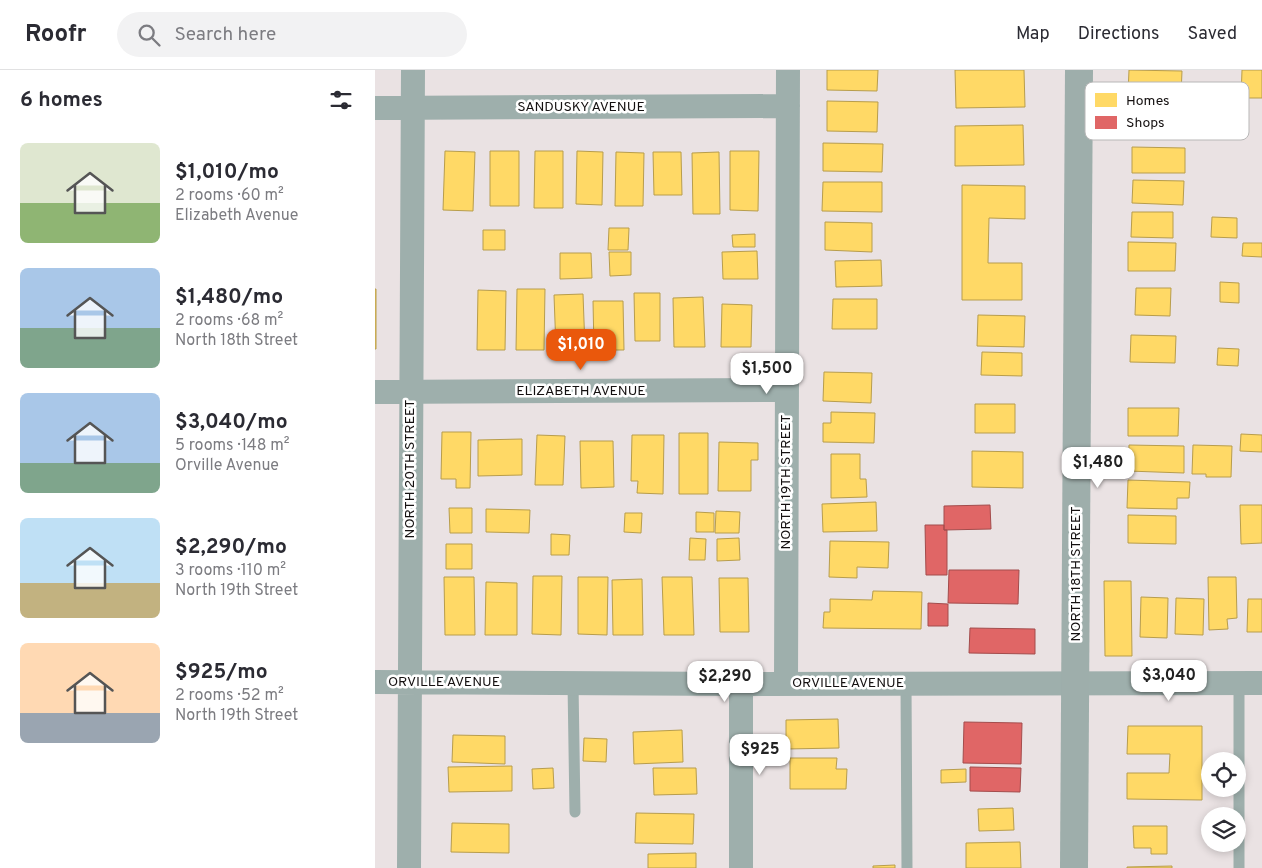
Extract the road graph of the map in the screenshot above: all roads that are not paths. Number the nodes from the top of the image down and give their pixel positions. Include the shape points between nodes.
1 (413, 70) edge
2 (789, 70) edge
3 (1079, 70) edge
4 (788, 106) junction
5 (375, 108) edge
6 (412, 108) junction
7 (787, 390) junction
8 (375, 392) edge
9 (411, 392) junction
10 (375, 682) edge
11 (411, 682) junction
12 (573, 683) junction
13 (787, 683) junction
14 (906, 683) junction
15 (1076, 683) junction
16 (1251, 683) edge
17 (741, 684) junction
18 (575, 812) dead end
19 (409, 868) edge
20 (741, 868) edge
21 (907, 868) edge
22 (1074, 868) edge
23 (1239, 868) edge

1 - 6 street, NORTH 20TH STREET
2 - 4 street, NORTH 19TH STREET
3 - 15 main road, NORTH 18TH STREET
4 - 6 street, SANDUSKY AVENUE
4 - 7 street, NORTH 19TH STREET
5 - 6 street, SANDUSKY AVENUE
6 - 9 street, NORTH 20TH STREET
7 - 9 street, ELIZABETH AVENUE
7 - 13 street, NORTH 19TH STREET
8 - 9 street, ELIZABETH AVENUE
9 - 11 street, NORTH 20TH STREET
10 - 11 street, ORVILLE AVENUE
11 - 12 street, ORVILLE AVENUE
11 - 19 street, NORTH 20TH STREET
12 - 17 street, ORVILLE AVENUE
12 - 18 lane
13 - 14 street, ORVILLE AVENUE
13 - 17 street, ORVILLE AVENUE
14 - 15 street, ORVILLE AVENUE
14 - 21 lane
15 - 16 street, ORVILLE AVENUE
15 - 22 main road, NORTH 18TH STREET
16 - 23 lane
17 - 20 street

